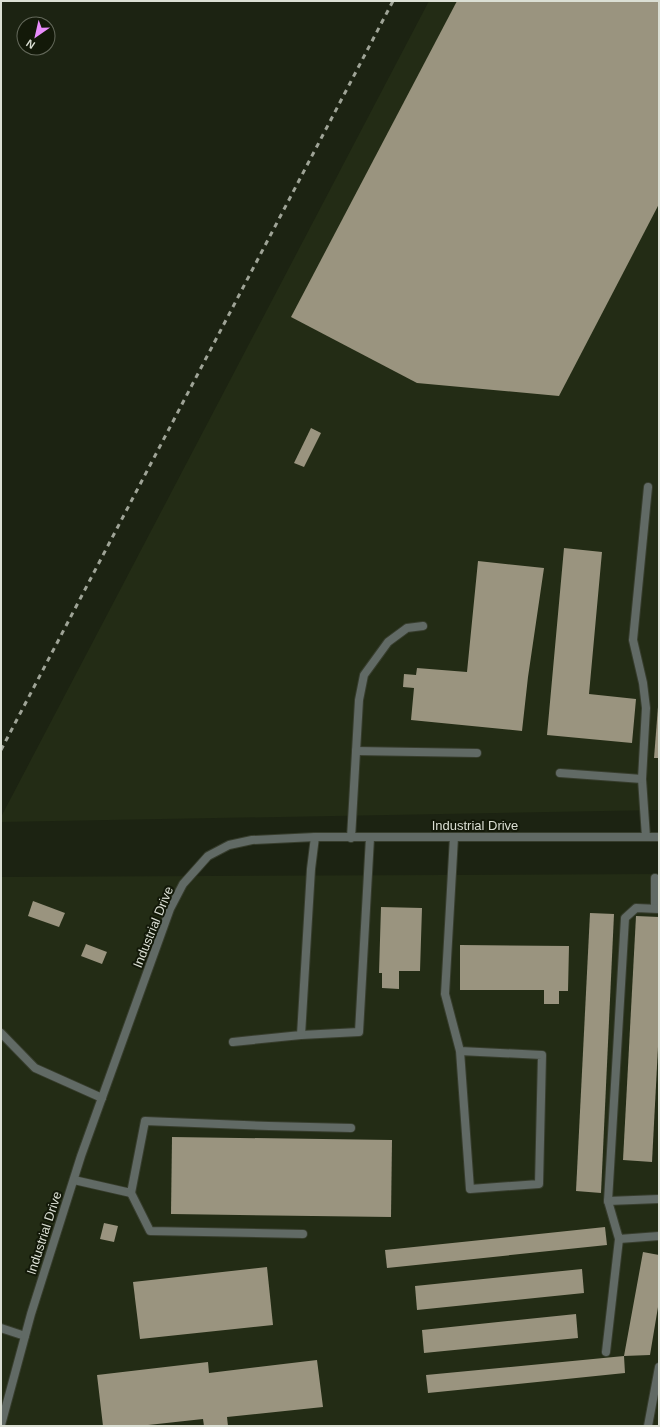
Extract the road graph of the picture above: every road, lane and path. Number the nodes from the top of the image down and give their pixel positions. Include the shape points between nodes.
1 (648, 487) dead end
2 (423, 626) dead end
3 (356, 751) junction
4 (477, 753) dead end
5 (560, 773) dead end
6 (642, 779) junction
7 (315, 837) junction
8 (454, 837) junction
9 (646, 837) junction
10 (659, 837) edge
11 (351, 838) junction
12 (370, 838) junction
13 (655, 878) dead end
14 (657, 908) edge
15 (1, 1033) edge
16 (301, 1035) junction
17 (233, 1042) dead end
18 (460, 1051) junction
19 (102, 1098) junction
20 (351, 1128) dead end
21 (74, 1180) junction
22 (131, 1193) junction
23 (659, 1199) edge
24 (608, 1201) junction
25 (303, 1234) dead end
26 (659, 1236) edge
27 (619, 1239) junction
28 (1, 1328) edge
29 (25, 1336) junction
30 (606, 1352) dead end
31 (659, 1367) edge
32 (1, 1425) edge
33 (648, 1426) edge

1 - 6 street via 633,640 646,708
2 - 3 street via 407,628 388,642 364,675 359,700
3 - 4 street
3 - 11 street
5 - 6 street
6 - 9 street
7 - 11 street, Industrial Drive
7 - 16 street
7 - 19 street, Industrial Drive via 252,840 229,845 208,856 183,884 170,910
8 - 9 street, Industrial Drive
8 - 12 street, Industrial Drive
8 - 18 street via 445,994
9 - 10 street, Industrial Drive
11 - 12 street, Industrial Drive
12 - 16 street via 359,1032
13 - 14 street
14 - 24 street via 636,908 625,918
15 - 19 street via 35,1068
16 - 17 street
18 - 18 street via 470,1189 539,1184 542,1055
19 - 21 street, Industrial Drive
20 - 22 street via 145,1121
21 - 22 street
21 - 29 street, Industrial Drive
22 - 25 street via 150,1231
23 - 24 street
24 - 27 street
26 - 27 street
27 - 30 street
28 - 29 street
29 - 32 street, Industrial Drive
31 - 33 street

